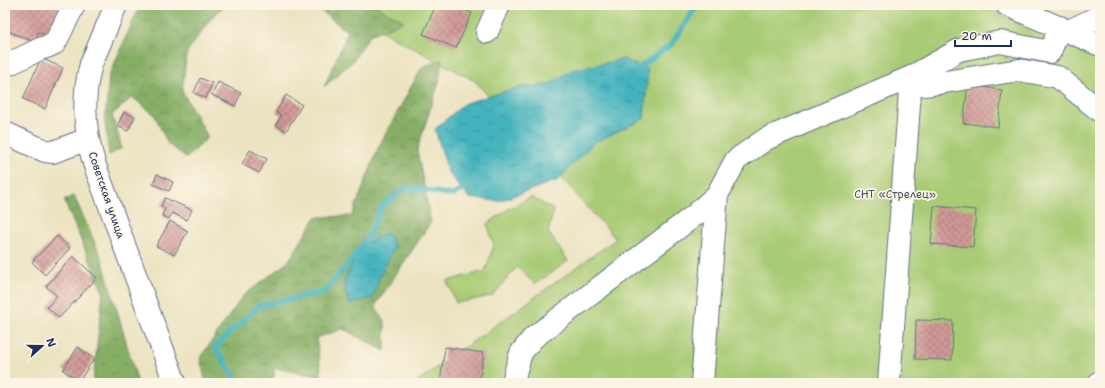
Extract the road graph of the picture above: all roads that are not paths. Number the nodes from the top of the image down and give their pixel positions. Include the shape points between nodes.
1 (74, 5) edge
2 (116, 5) edge
3 (499, 5) edge
4 (1008, 5) edge
5 (1100, 16) edge
6 (1065, 29) junction
7 (487, 32) dead end
8 (1100, 45) edge
9 (1050, 52) junction
10 (5, 66) edge
11 (1041, 74) junction
12 (911, 77) junction
13 (1100, 111) edge
14 (5, 133) edge
15 (88, 139) junction
16 (717, 195) junction
17 (175, 383) edge
18 (514, 383) edge
19 (702, 383) edge
20 (889, 383) edge

1 - 10 street via 55,43
2 - 15 street, Советская улица via 89,74 85,106
3 - 7 street
4 - 6 street
5 - 6 street
6 - 8 street
6 - 9 street
9 - 11 street
9 - 12 street via 1000,42 960,50
11 - 12 street via 1019,70 926,85
11 - 13 street via 1058,77
12 - 16 street via 766,139 736,160
12 - 20 street
14 - 15 street via 49,152
15 - 17 street, Советская улица via 94,163
16 - 18 street via 695,215 533,338 521,353
16 - 19 street

